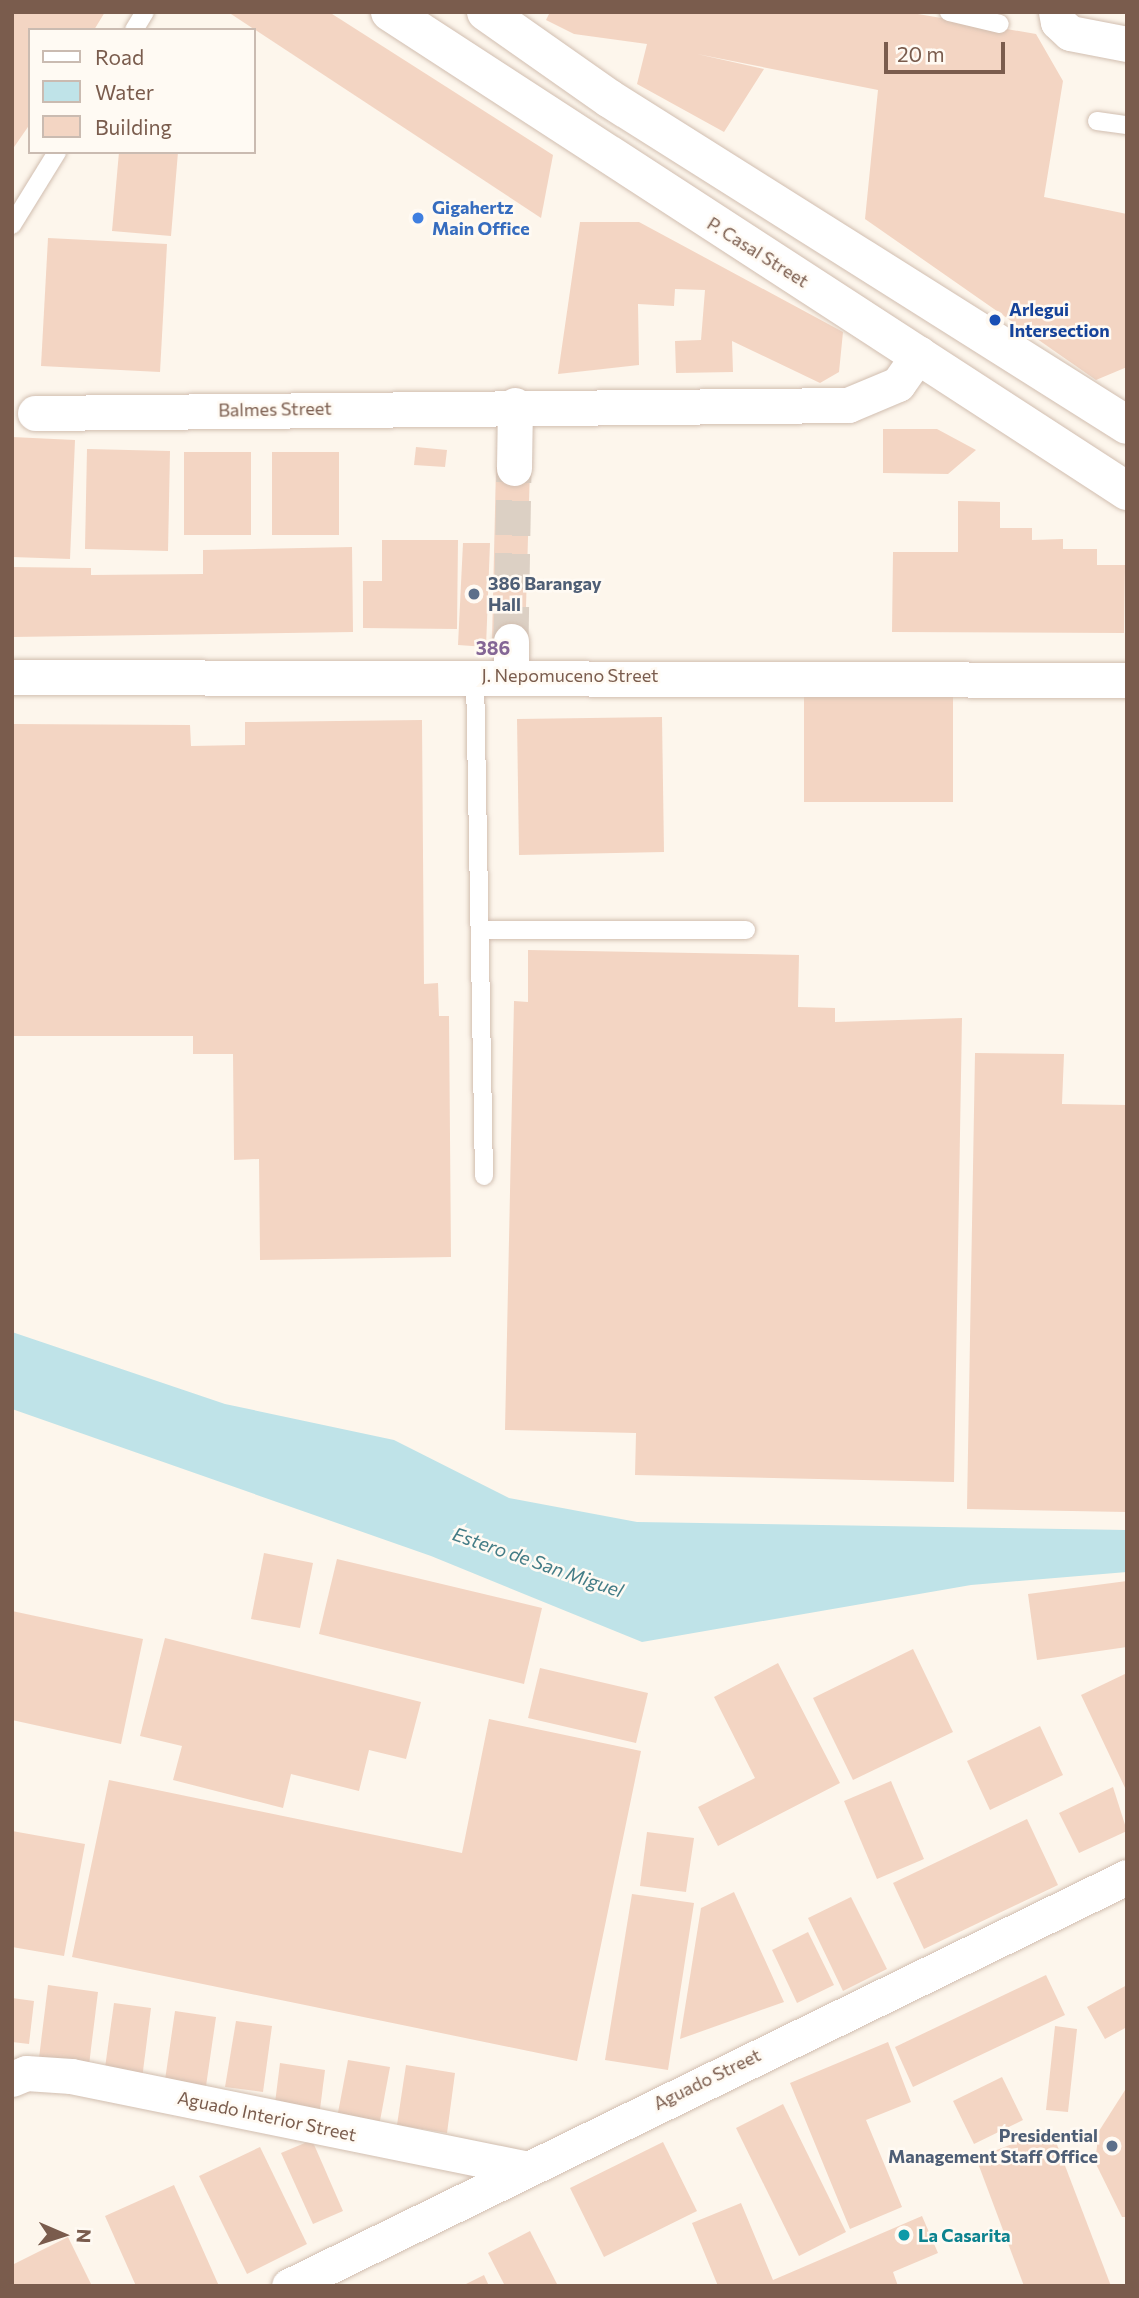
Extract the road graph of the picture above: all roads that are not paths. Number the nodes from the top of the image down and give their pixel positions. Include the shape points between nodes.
1 (145, 12) edge
2 (390, 12) edge
3 (486, 12) edge
4 (949, 12) edge
5 (1056, 12) edge
6 (1000, 24) dead end
7 (135, 28) edge
8 (1127, 44) edge
9 (610, 99) junction
10 (1097, 121) dead end
11 (1127, 125) edge
12 (587, 143) junction
13 (56, 154) edge
14 (12, 225) edge
15 (919, 354) junction
16 (515, 405) junction
17 (35, 413) dead end
18 (1127, 425) edge
19 (514, 468) tunnel mouth
20 (1127, 491) edge
21 (475, 675) junction
22 (12, 677) edge
23 (1127, 680) edge
24 (481, 930) junction
25 (746, 930) dead end
26 (484, 1176) dead end
27 (1127, 1877) edge
28 (12, 2079) edge
29 (522, 2168) junction
30 (289, 2286) edge

1 - 7 lane
2 - 12 main road, P. Casal Street
3 - 9 main road
4 - 6 lane
5 - 8 street via 1058,22 1070,33
9 - 12 main road
9 - 18 main road
10 - 11 lane
12 - 15 main road, P. Casal Street
13 - 14 lane
15 - 16 street, Balmes Street via 898,384 848,405
15 - 20 main road, P. Casal Street
16 - 17 street, Balmes Street
16 - 19 street
21 - 22 street, J. Nepomuceno Street
21 - 23 street, J. Nepomuceno Street via 511,658
21 - 24 lane
24 - 25 lane
24 - 26 lane
27 - 29 street, Aguado Street
28 - 29 street, Aguado Interior Street via 26,2073 71,2076
29 - 30 street, Aguado Street

